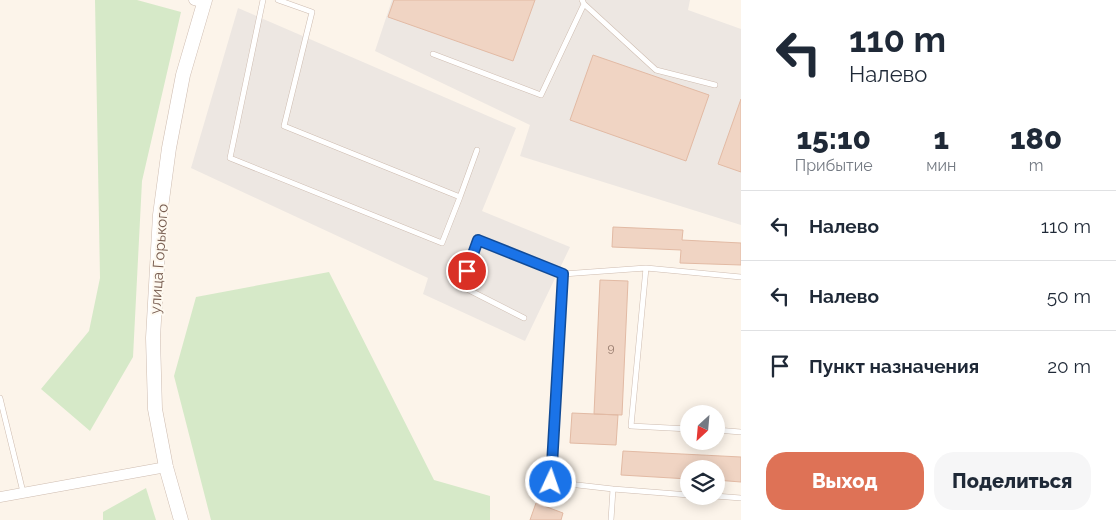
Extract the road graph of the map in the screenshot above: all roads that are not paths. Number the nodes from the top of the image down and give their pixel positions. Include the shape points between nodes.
1 (263, 0) edge
2 (278, 0) edge
3 (201, 1) edge
4 (583, 2) edge
5 (433, 54) dead end
6 (715, 85) dead end
7 (477, 150) dead end
8 (460, 197) junction
9 (646, 268) junction
10 (563, 274) junction
11 (741, 278) edge
12 (524, 318) dead end
13 (0, 398) edge
14 (680, 429) edge
15 (725, 431) edge
16 (741, 432) edge
17 (166, 467) junction
18 (613, 489) junction
19 (23, 492) junction
20 (680, 493) edge
21 (0, 497) edge
22 (725, 497) edge
23 (741, 498) edge
24 (181, 520) edge
25 (612, 520) edge

1 - 8 lane via 230,158 442,243
2 - 8 lane via 312,12 284,126
3 - 17 street, улица Горького via 169,148 160,215 154,338 155,410
4 - 5 lane via 541,95
4 - 6 lane via 656,70
7 - 8 lane
9 - 10 lane
9 - 11 lane
9 - 14 lane via 631,426
10 - 12 lane via 478,240 461,286
10 - 18 lane via 551,482
13 - 19 lane
15 - 16 lane
17 - 19 street
17 - 24 street, улица Горького
18 - 20 lane
18 - 25 lane
19 - 21 street
22 - 23 lane

